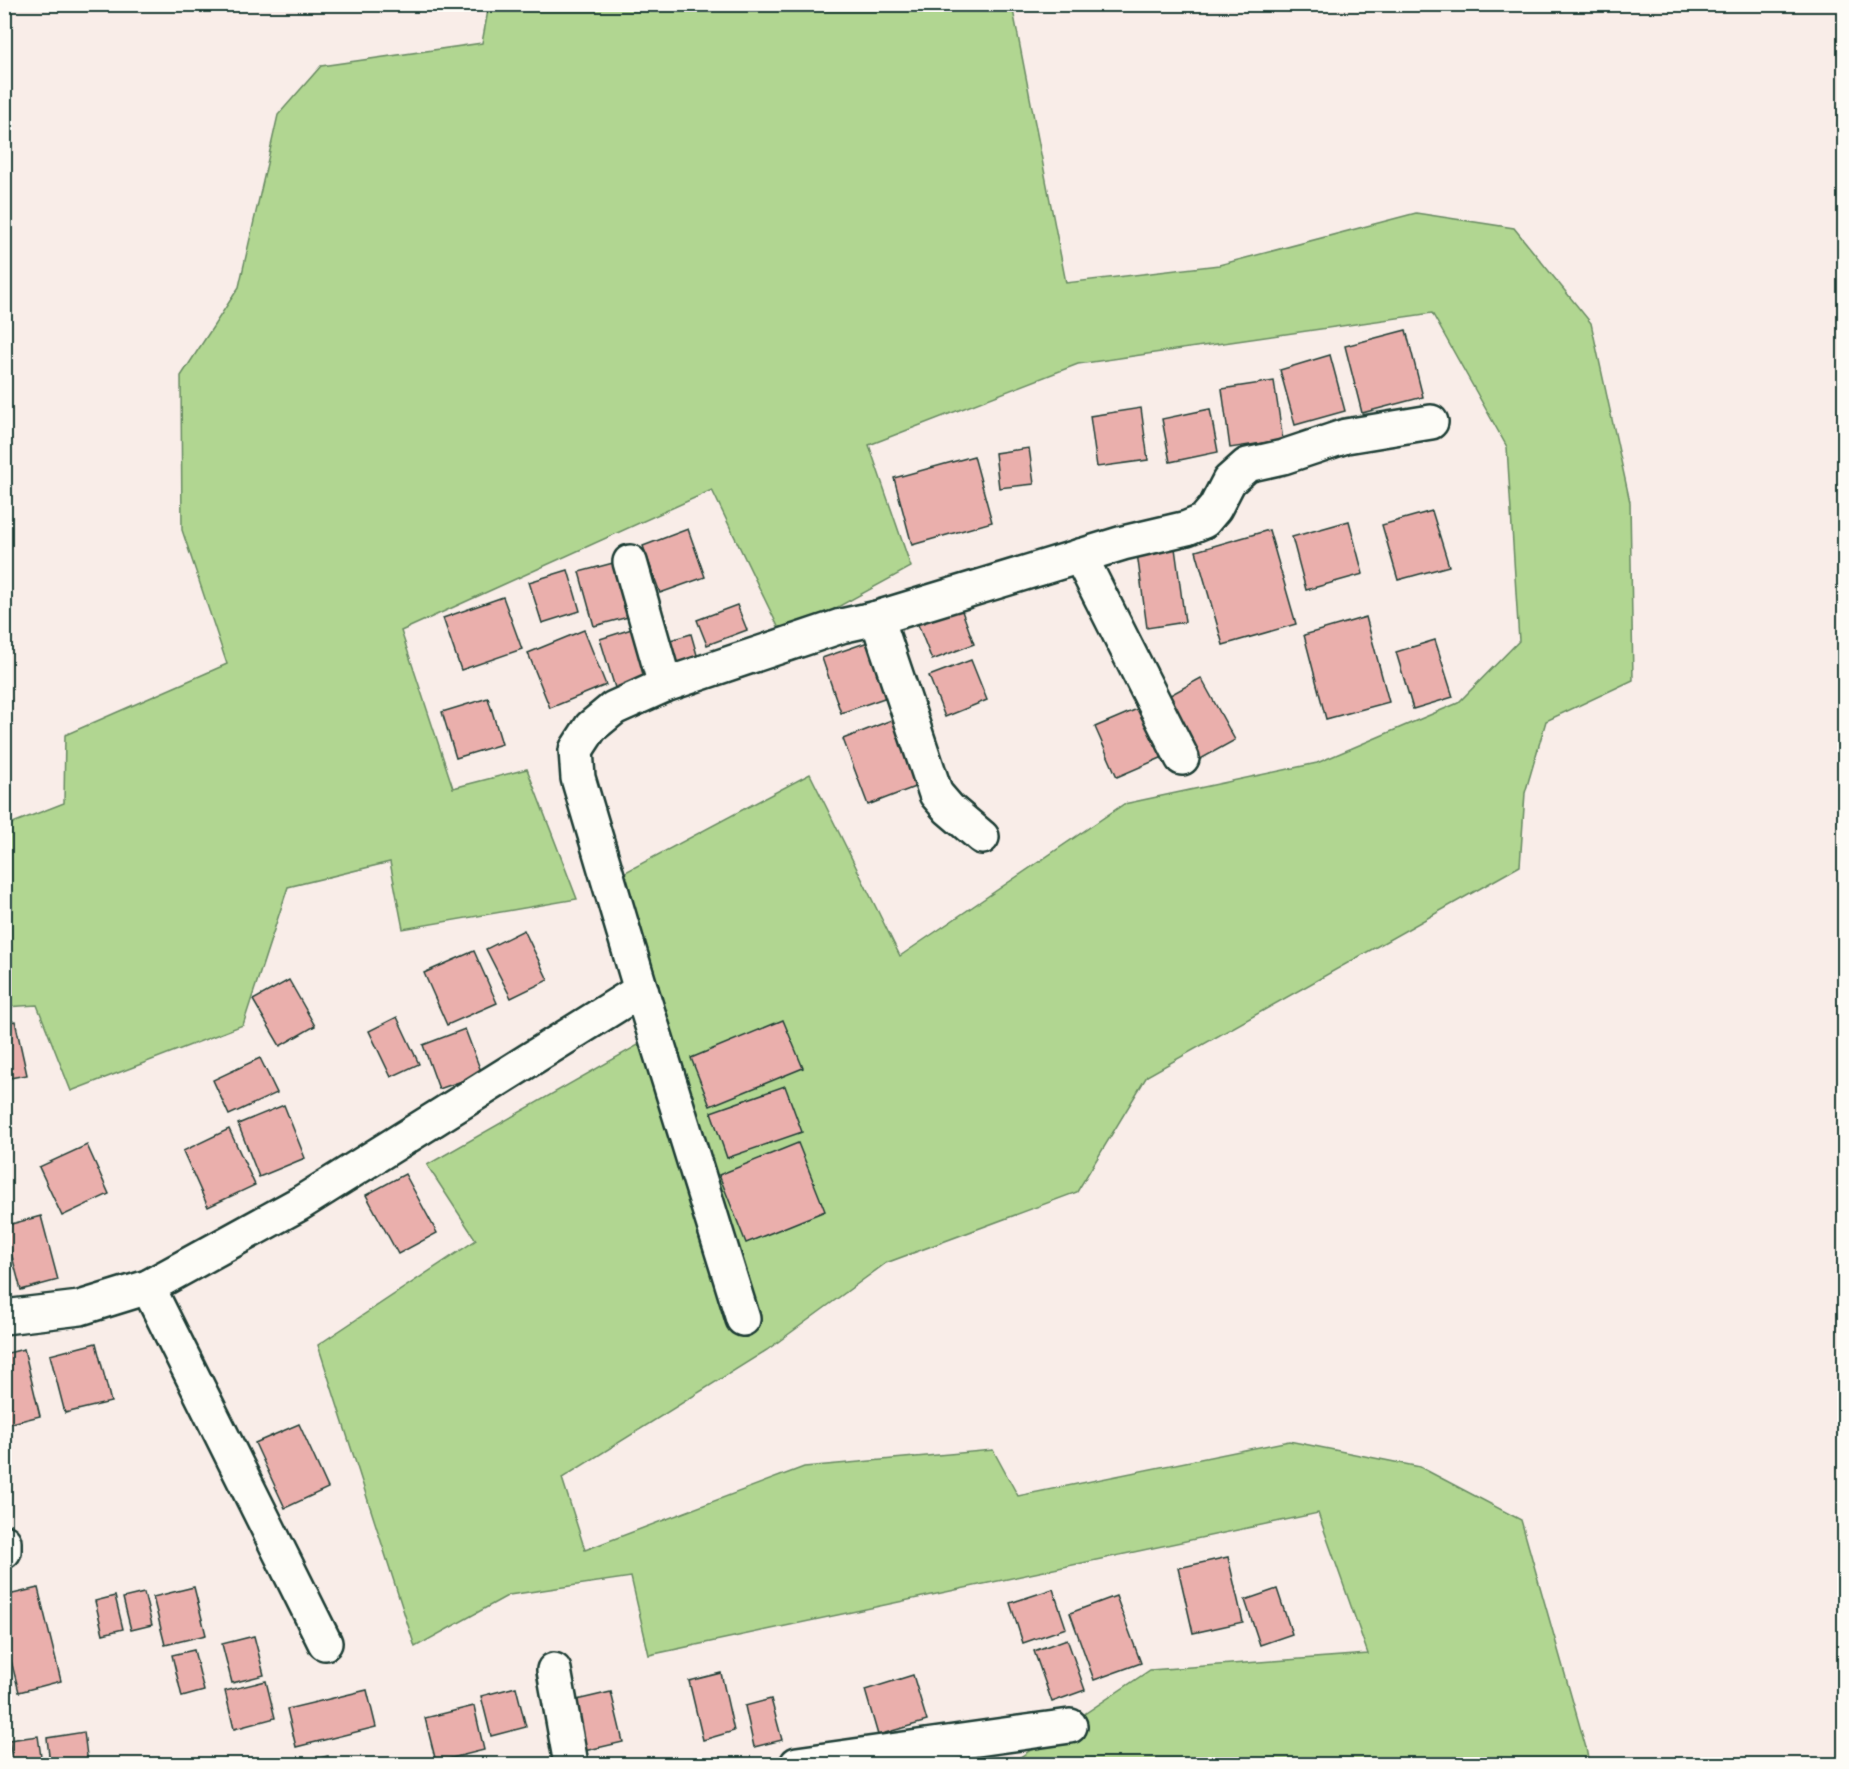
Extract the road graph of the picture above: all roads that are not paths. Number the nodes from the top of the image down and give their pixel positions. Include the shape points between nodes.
1 (1431, 422) dead end
2 (1080, 556) junction
3 (630, 562) dead end
4 (877, 618) junction
5 (665, 684) junction
6 (1182, 758) dead end
7 (982, 837) dead end
8 (641, 990) junction
9 (148, 1287) junction
10 (4, 1317) edge
11 (743, 1319) dead end
12 (4, 1542) edge
13 (4, 1551) edge
14 (325, 1643) dead end
15 (554, 1670) dead end
16 (1070, 1726) dead end
17 (571, 1764) edge
18 (797, 1764) edge

1 - 2 street via 1346,436 1247,465 1229,481 1204,521
2 - 4 street
2 - 6 street
3 - 5 street
4 - 5 street via 841,626
4 - 7 street via 936,794
5 - 8 street via 614,708 591,728 576,750 578,778
8 - 9 street via 299,1203
8 - 11 street
9 - 10 street via 80,1308
9 - 14 street
12 - 13 street
15 - 17 street
16 - 18 street

